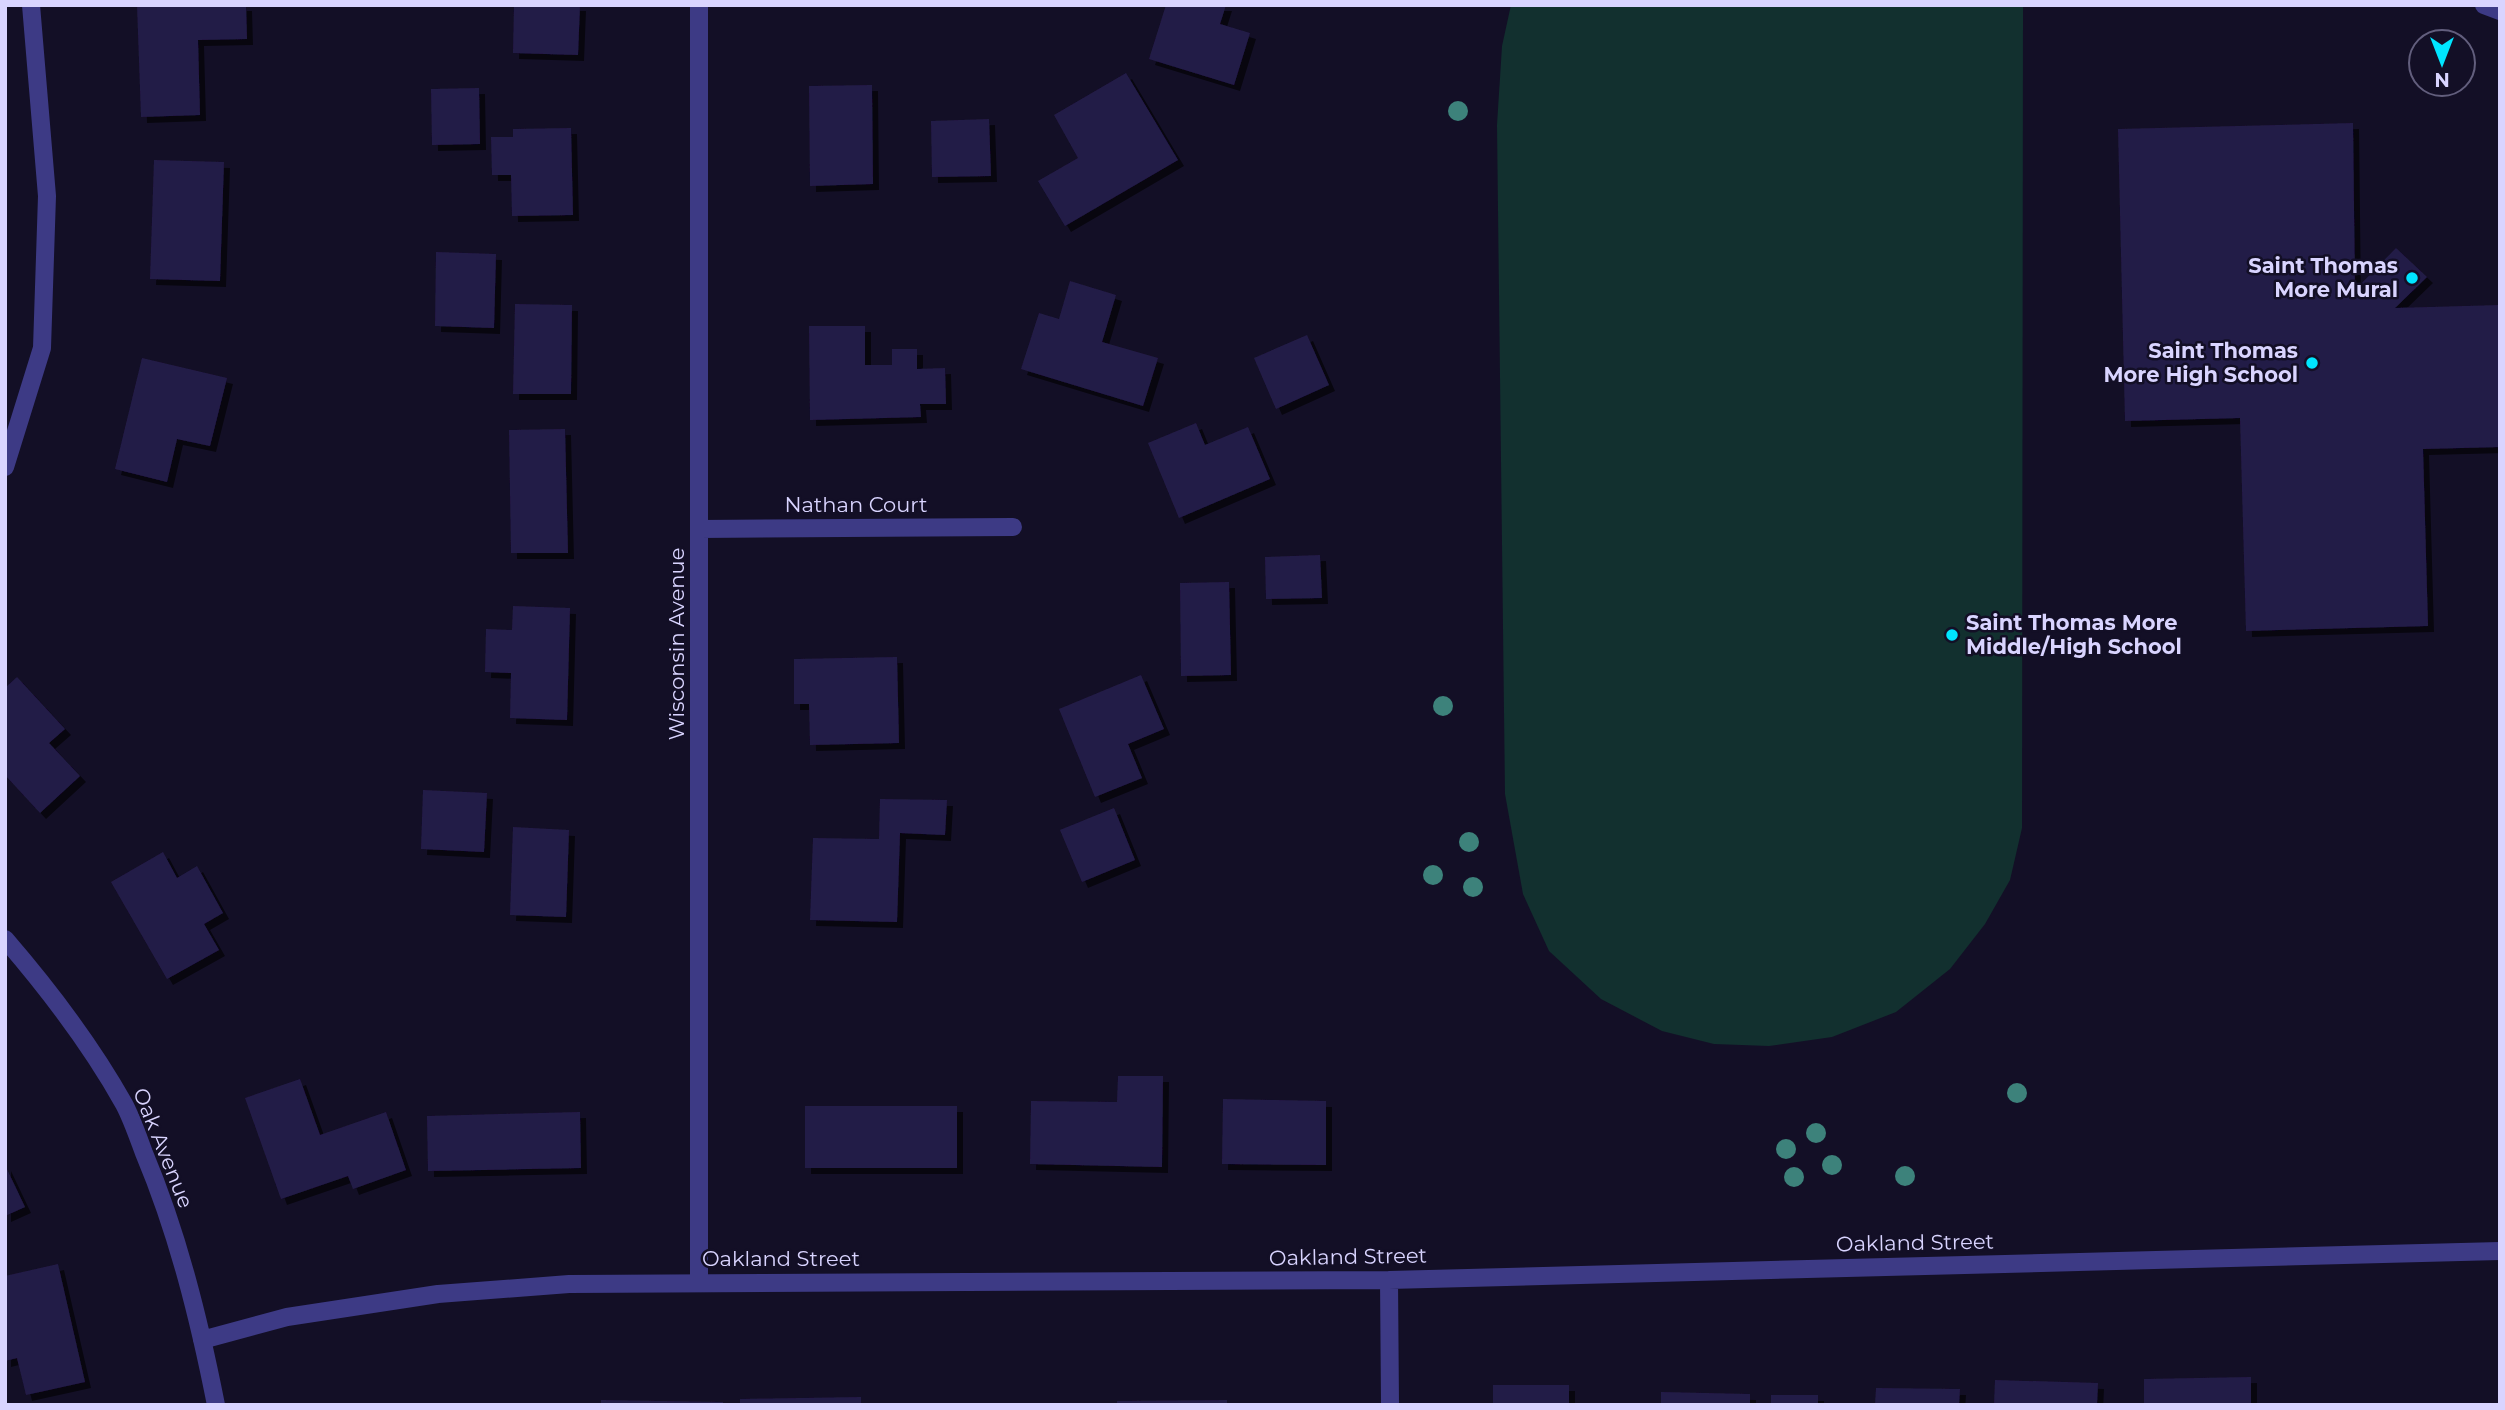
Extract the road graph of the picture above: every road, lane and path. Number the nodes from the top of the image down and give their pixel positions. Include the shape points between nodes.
1 (32, 5) edge
2 (699, 5) edge
3 (2484, 5) edge
4 (2500, 11) edge
5 (5, 467) edge
6 (1013, 527) dead end
7 (699, 529) junction
8 (5, 939) edge
9 (2500, 1251) edge
10 (1389, 1280) junction
11 (699, 1282) junction
12 (202, 1340) junction
13 (216, 1405) edge
14 (1390, 1405) edge

1 - 5 street via 47,196 42,348
2 - 7 street, Wisconsin Avenue
3 - 4 street
6 - 7 street, Nathan Court
7 - 11 street, Wisconsin Avenue
8 - 12 street, Oak Avenue via 41,980 125,1106 187,1274
9 - 10 street, Oakland Street
10 - 11 street, Oakland Street
10 - 14 street
11 - 12 street, Oakland Street via 569,1284 438,1294 287,1317
12 - 13 street, Oak Avenue

